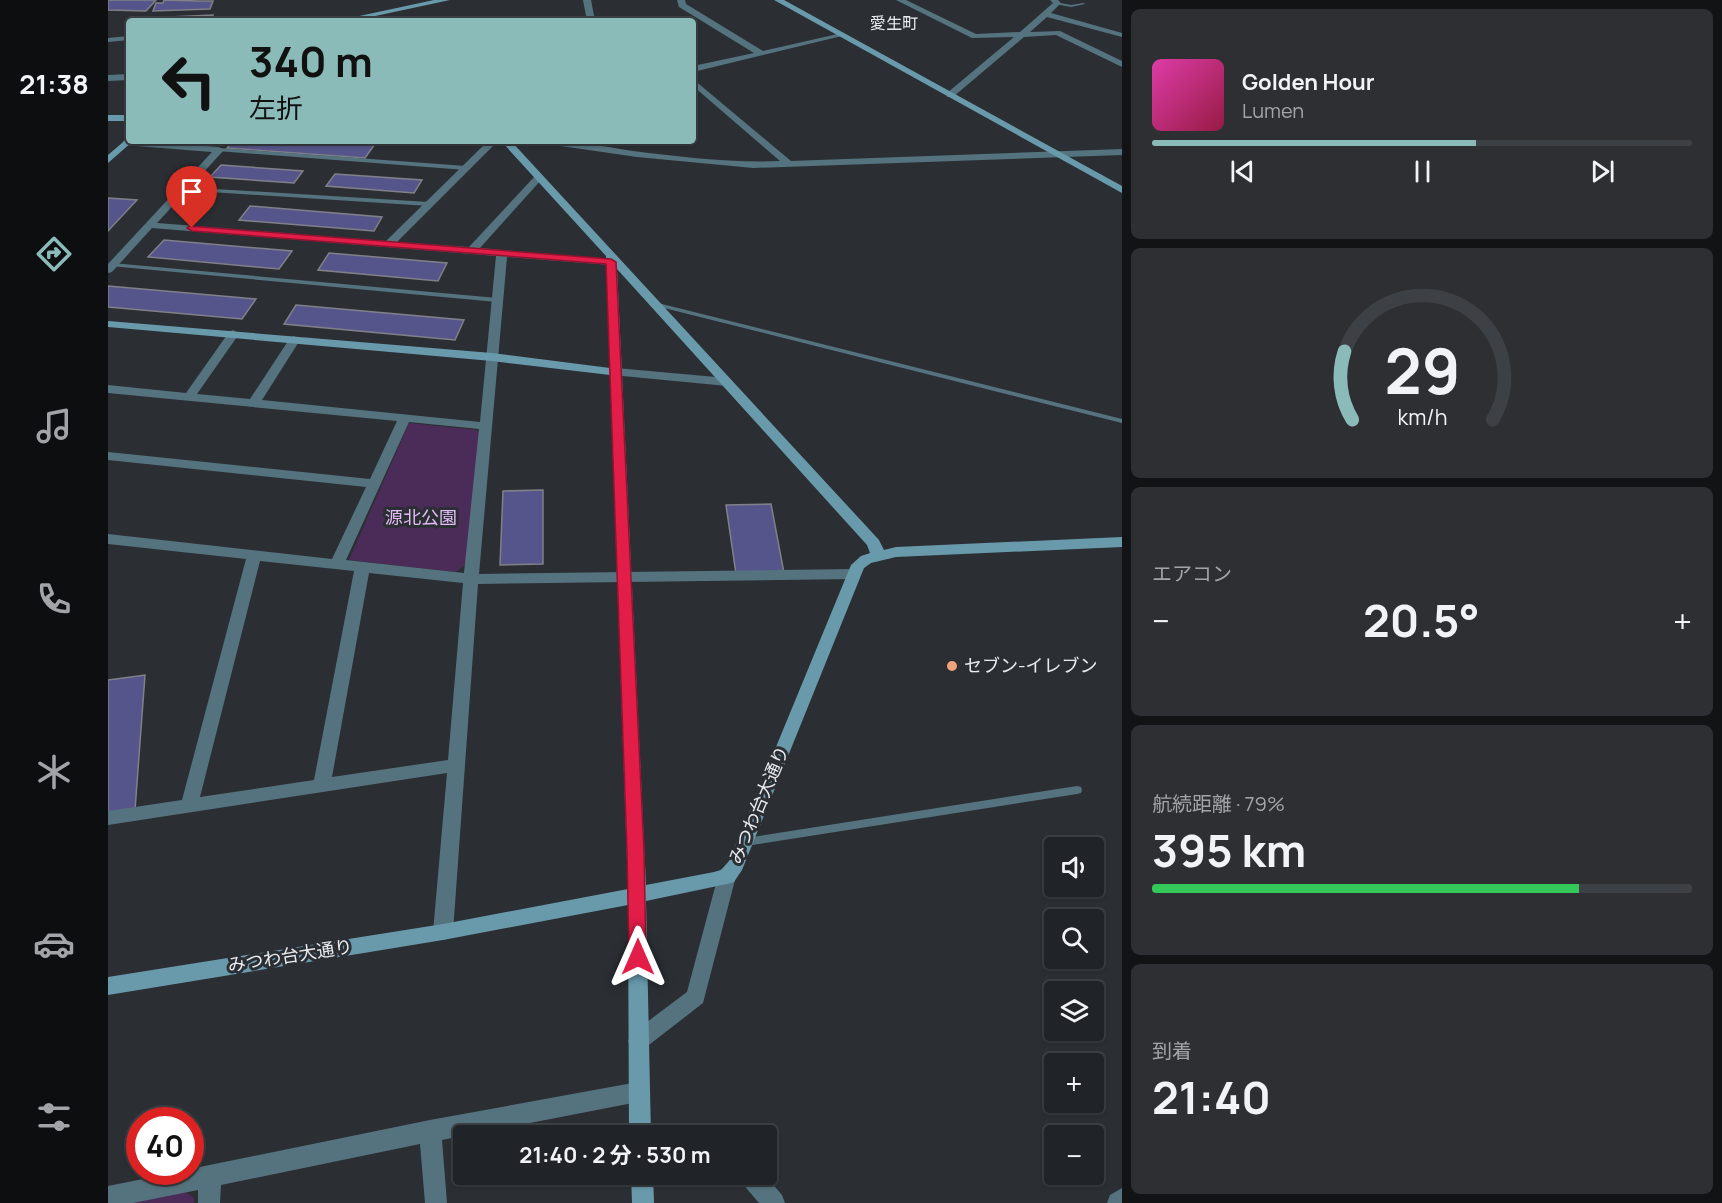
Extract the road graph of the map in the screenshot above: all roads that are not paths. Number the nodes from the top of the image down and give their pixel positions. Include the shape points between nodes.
1 (446, 0) edge
2 (586, 0) edge
3 (681, 0) edge
4 (778, 0) edge
5 (900, 0) edge
6 (1056, 2) edge
7 (1083, 4) dead end
8 (1046, 14) junction
9 (355, 18) edge
10 (590, 18) edge
11 (842, 35) junction
12 (1022, 35) junction
13 (1122, 35) edge
14 (126, 38) edge
15 (108, 40) edge
16 (761, 53) junction
17 (1122, 63) edge
18 (696, 68) edge
19 (126, 77) edge
20 (108, 78) edge
21 (696, 85) edge
22 (950, 95) junction
23 (108, 118) edge
24 (126, 118) edge
25 (126, 142) edge
26 (158, 144) edge
27 (490, 144) edge
28 (509, 144) edge
29 (573, 144) edge
30 (219, 150) junction
31 (1122, 152) edge
32 (1057, 154) junction
33 (108, 160) edge
34 (790, 165) junction
35 (466, 168) junction
36 (539, 177) junction
37 (182, 189) junction
38 (1122, 190) edge
39 (429, 204) junction
40 (148, 225) junction
41 (389, 244) junction
42 (472, 251) junction
43 (502, 253) junction
44 (611, 258) junction
45 (110, 268) edge
46 (497, 300) junction
47 (658, 305) junction
48 (108, 324) edge
49 (233, 334) junction
50 (294, 340) junction
51 (492, 357) junction
52 (616, 372) junction
53 (727, 382) junction
54 (108, 389) edge
55 (189, 397) junction
56 (253, 404) junction
57 (405, 418) junction
58 (1122, 421) edge
59 (484, 426) junction
60 (108, 456) edge
61 (374, 484) junction
62 (108, 539) edge
63 (1122, 542) edge
64 (254, 555) junction
65 (878, 555) junction
66 (337, 563) junction
67 (362, 569) junction
68 (854, 574) junction
69 (624, 578) junction
70 (471, 579) junction
71 (457, 765) junction
72 (322, 785) junction
73 (1077, 790) dead end
74 (189, 805) junction
75 (108, 818) edge
76 (746, 842) junction
77 (727, 876) junction
78 (637, 894) junction
79 (443, 932) junction
80 (108, 986) edge
81 (638, 1041) junction
82 (639, 1092) junction
83 (640, 1125) edge
84 (430, 1131) junction
85 (210, 1178) junction
86 (642, 1185) edge
87 (758, 1185) edge
88 (108, 1197) edge
89 (1122, 1199) edge
90 (641, 1202) edge
91 (208, 1203) edge
92 (436, 1203) edge
93 (774, 1203) edge
94 (1118, 1203) edge

1 - 9 street
2 - 10 street
3 - 16 street via 682,5
4 - 11 street
5 - 12 street via 975,36
6 - 7 lane
6 - 8 street
8 - 12 street
8 - 13 street
11 - 16 street
11 - 22 street
12 - 17 street via 1057,33
12 - 22 street
14 - 15 street
16 - 18 street
19 - 20 street
21 - 34 street
22 - 32 street
23 - 24 street
25 - 33 street
26 - 30 street
27 - 35 street
28 - 36 street
29 - 34 street via 753,165
30 - 35 lane
30 - 37 street
31 - 32 street
32 - 34 street
32 - 38 street
35 - 39 street
36 - 42 street
36 - 44 street
37 - 39 lane
37 - 40 street
39 - 41 street
40 - 41 street
40 - 45 street
41 - 42 street
42 - 43 street
43 - 44 street
43 - 46 street
44 - 47 street
44 - 52 street
45 - 46 lane
46 - 51 street
47 - 53 street
47 - 58 lane
48 - 49 street
49 - 50 street
49 - 55 street
50 - 51 street
50 - 56 street
51 - 52 street
51 - 59 street
52 - 53 street
52 - 69 street
53 - 65 street via 874,543
54 - 55 street
55 - 56 street
56 - 57 street
57 - 59 street
57 - 61 street
59 - 70 street
60 - 61 street
61 - 66 street
62 - 64 street
63 - 65 street, みつわ台大通り
64 - 66 street
64 - 74 street
65 - 68 street, みつわ台大通り via 858,565
66 - 67 street
67 - 70 street
67 - 72 street
68 - 69 street
68 - 76 street, みつわ台大通り
69 - 70 street
69 - 78 street
70 - 71 street
71 - 72 street
71 - 79 street
72 - 74 street
73 - 76 lane
74 - 75 street
76 - 77 street, みつわ台大通り
77 - 78 street, みつわ台大通り
77 - 81 street via 696,997
78 - 79 street, みつわ台大通り
78 - 81 street
79 - 80 street, みつわ台大通り
81 - 82 street
82 - 83 street
82 - 84 street
84 - 85 street
84 - 92 street
85 - 88 street
85 - 91 street
86 - 90 street
87 - 93 street
89 - 94 street

